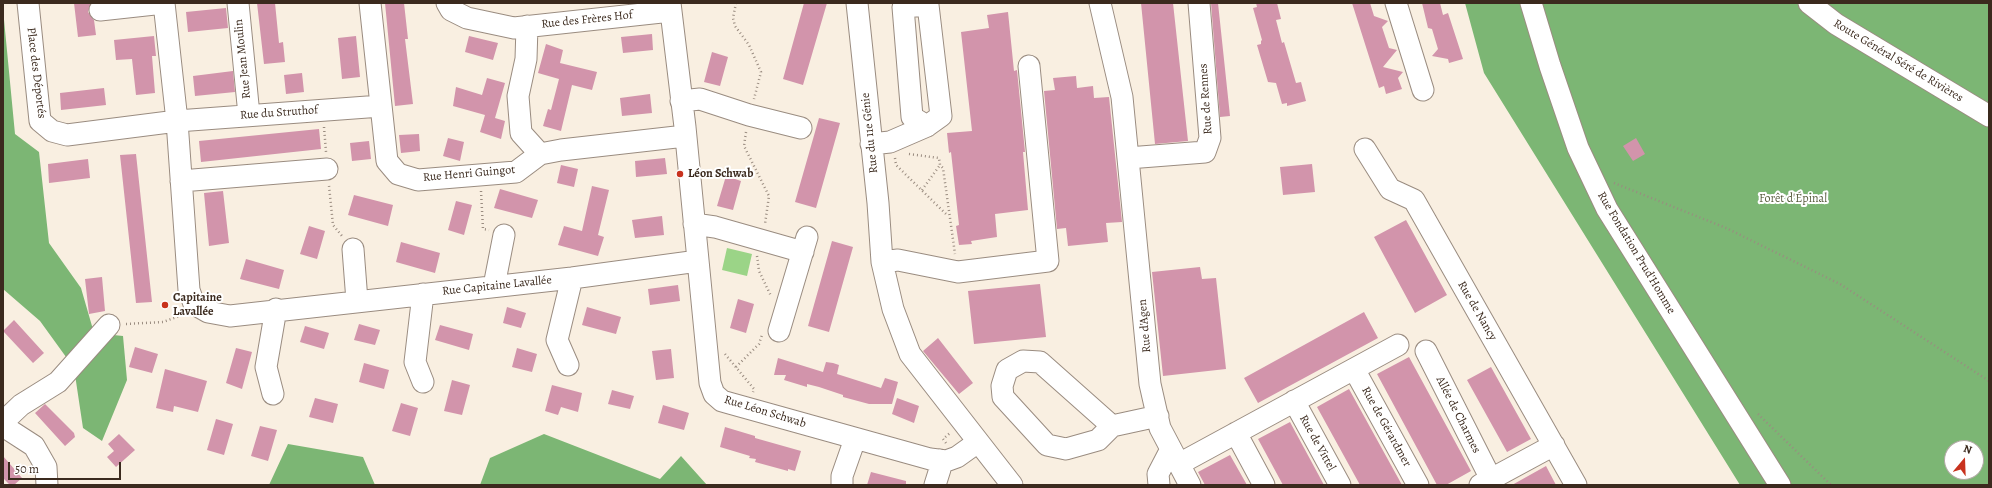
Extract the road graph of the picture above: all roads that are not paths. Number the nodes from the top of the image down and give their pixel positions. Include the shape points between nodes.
1 (28, 3) edge
2 (164, 3) edge
3 (238, 3) edge
4 (370, 3) edge
5 (447, 3) edge
6 (857, 3) edge
7 (1100, 3) edge
8 (1199, 3) edge
9 (1396, 3) edge
10 (1531, 3) edge
11 (1809, 3) edge
12 (670, 7) edge
13 (100, 10) dead end
14 (527, 26) junction
15 (1029, 66) dead end
16 (1423, 90) dead end
17 (681, 101) junction
18 (381, 106) junction
19 (249, 116) junction
20 (1989, 116) edge
21 (177, 121) junction
22 (927, 126) junction
23 (801, 128) dead end
24 (685, 136) junction
25 (885, 146) junction
26 (1365, 149) dead end
27 (540, 154) junction
28 (1128, 158) junction
29 (327, 169) dead end
30 (182, 181) junction
31 (694, 224) junction
32 (504, 235) road end
33 (353, 249) dead end
34 (698, 262) junction
35 (882, 262) junction
36 (572, 278) junction
37 (494, 286) junction
38 (423, 294) junction
39 (357, 300) junction
40 (276, 310) junction
41 (110, 325) road end
42 (772, 330) road end
43 (1398, 345) dead end
44 (1426, 351) dead end
45 (568, 365) dead end
46 (1354, 369) junction
47 (423, 382) dead end
48 (273, 394) dead end
49 (1294, 401) junction
50 (1158, 416) junction
51 (3, 422) edge
52 (3, 426) edge
53 (1112, 426) junction
54 (1236, 433) junction
55 (855, 439) junction
56 (978, 442) junction
57 (1554, 445) junction
58 (1175, 456) junction
59 (949, 459) junction
60 (1488, 483) edge
61 (47, 485) edge
62 (842, 485) edge
63 (935, 485) edge
64 (1012, 485) edge
65 (1159, 485) edge
66 (1190, 485) edge
67 (1264, 485) edge
68 (1340, 485) edge
69 (1418, 485) edge
70 (1576, 485) edge
71 (1780, 485) edge

1 - 21 street, Place des Déportés via 40,121 52,131 67,134
2 - 13 street
2 - 21 street
3 - 19 street, Rue Jean Moulin
4 - 18 street, Rue Henri Guingot
5 - 14 street, Rue des Frères Hof via 451,10 467,18 514,28
6 - 25 street, Rue du 11e Génie
7 - 28 street via 1122,96
8 - 28 street, Rue de Rennes via 1210,138 1204,152
9 - 16 street
10 - 71 street, Rue Fondation Prud'Homme via 1578,148 1607,209
11 - 20 street, Route Général Séré de Rivières via 1836,24
12 - 14 street, Rue des Frères Hof
12 - 17 street, Rue Léon Schwab
14 - 27 street, Rue des Frères Hof via 526,59 518,96 521,133
15 - 35 street via 1048,261 958,272 898,260
17 - 23 street via 700,99
17 - 24 street, Rue Léon Schwab
18 - 19 street, Rue du Struthof
18 - 27 street, Rue Henri Guingot via 387,161 398,174 418,180 516,172
19 - 21 street, Rue du Struthof
21 - 30 street
22 - 22 street via 941,116 928,5 903,7 912,117
22 - 25 street
24 - 27 street, Rue Henri Guingot
24 - 31 street, Rue Léon Schwab
25 - 35 street, Rue du 11e Génie
26 - 57 street, Rue de Nancy via 1390,189 1414,200
28 - 50 street, Rue d'Agen via 1150,384
29 - 30 street
30 - 40 street, Rue Capitaine Lavallée via 189,290 197,306 208,312 230,316
31 - 34 street, Rue Léon Schwab
31 - 42 street via 761,240 805,245
32 - 37 street
33 - 39 street
34 - 36 street, Rue Capitaine Lavallée
34 - 55 street, Rue Léon Schwab via 710,382 714,394 722,401
35 - 56 street, Rue du 11e Génie via 893,309 910,354
36 - 37 street, Rue Capitaine Lavallée
36 - 45 street, Rue Capitaine Lavallée via 557,340
37 - 38 street, Rue Capitaine Lavallée
38 - 39 street, Rue Capitaine Lavallée
38 - 47 street via 415,362
39 - 40 street, Rue Capitaine Lavallée
40 - 48 street via 266,367
41 - 51 street via 58,382 21,405
43 - 46 street
44 - 60 street, Allée de Charmes
46 - 49 street
46 - 69 street, Rue de Gérardmer
49 - 54 street
49 - 68 street, Rue de Vittel
50 - 53 street
50 - 58 street, Rue d'Agen via 1160,428
52 - 61 street via 34,446 46,467
53 - 53 street via 1040,362 1022,361 1007,370 1002,386 1003,397 1047,445 1066,449 1098,440
54 - 58 street
54 - 67 street
55 - 59 street, Rue Léon Schwab
55 - 62 street via 842,476
56 - 59 street
56 - 64 street, Rue du 11e Génie
57 - 60 street
57 - 70 street, Rue de Nancy
58 - 65 street via 1158,474
58 - 66 street, Rue d'Agen
59 - 63 street via 940,469

